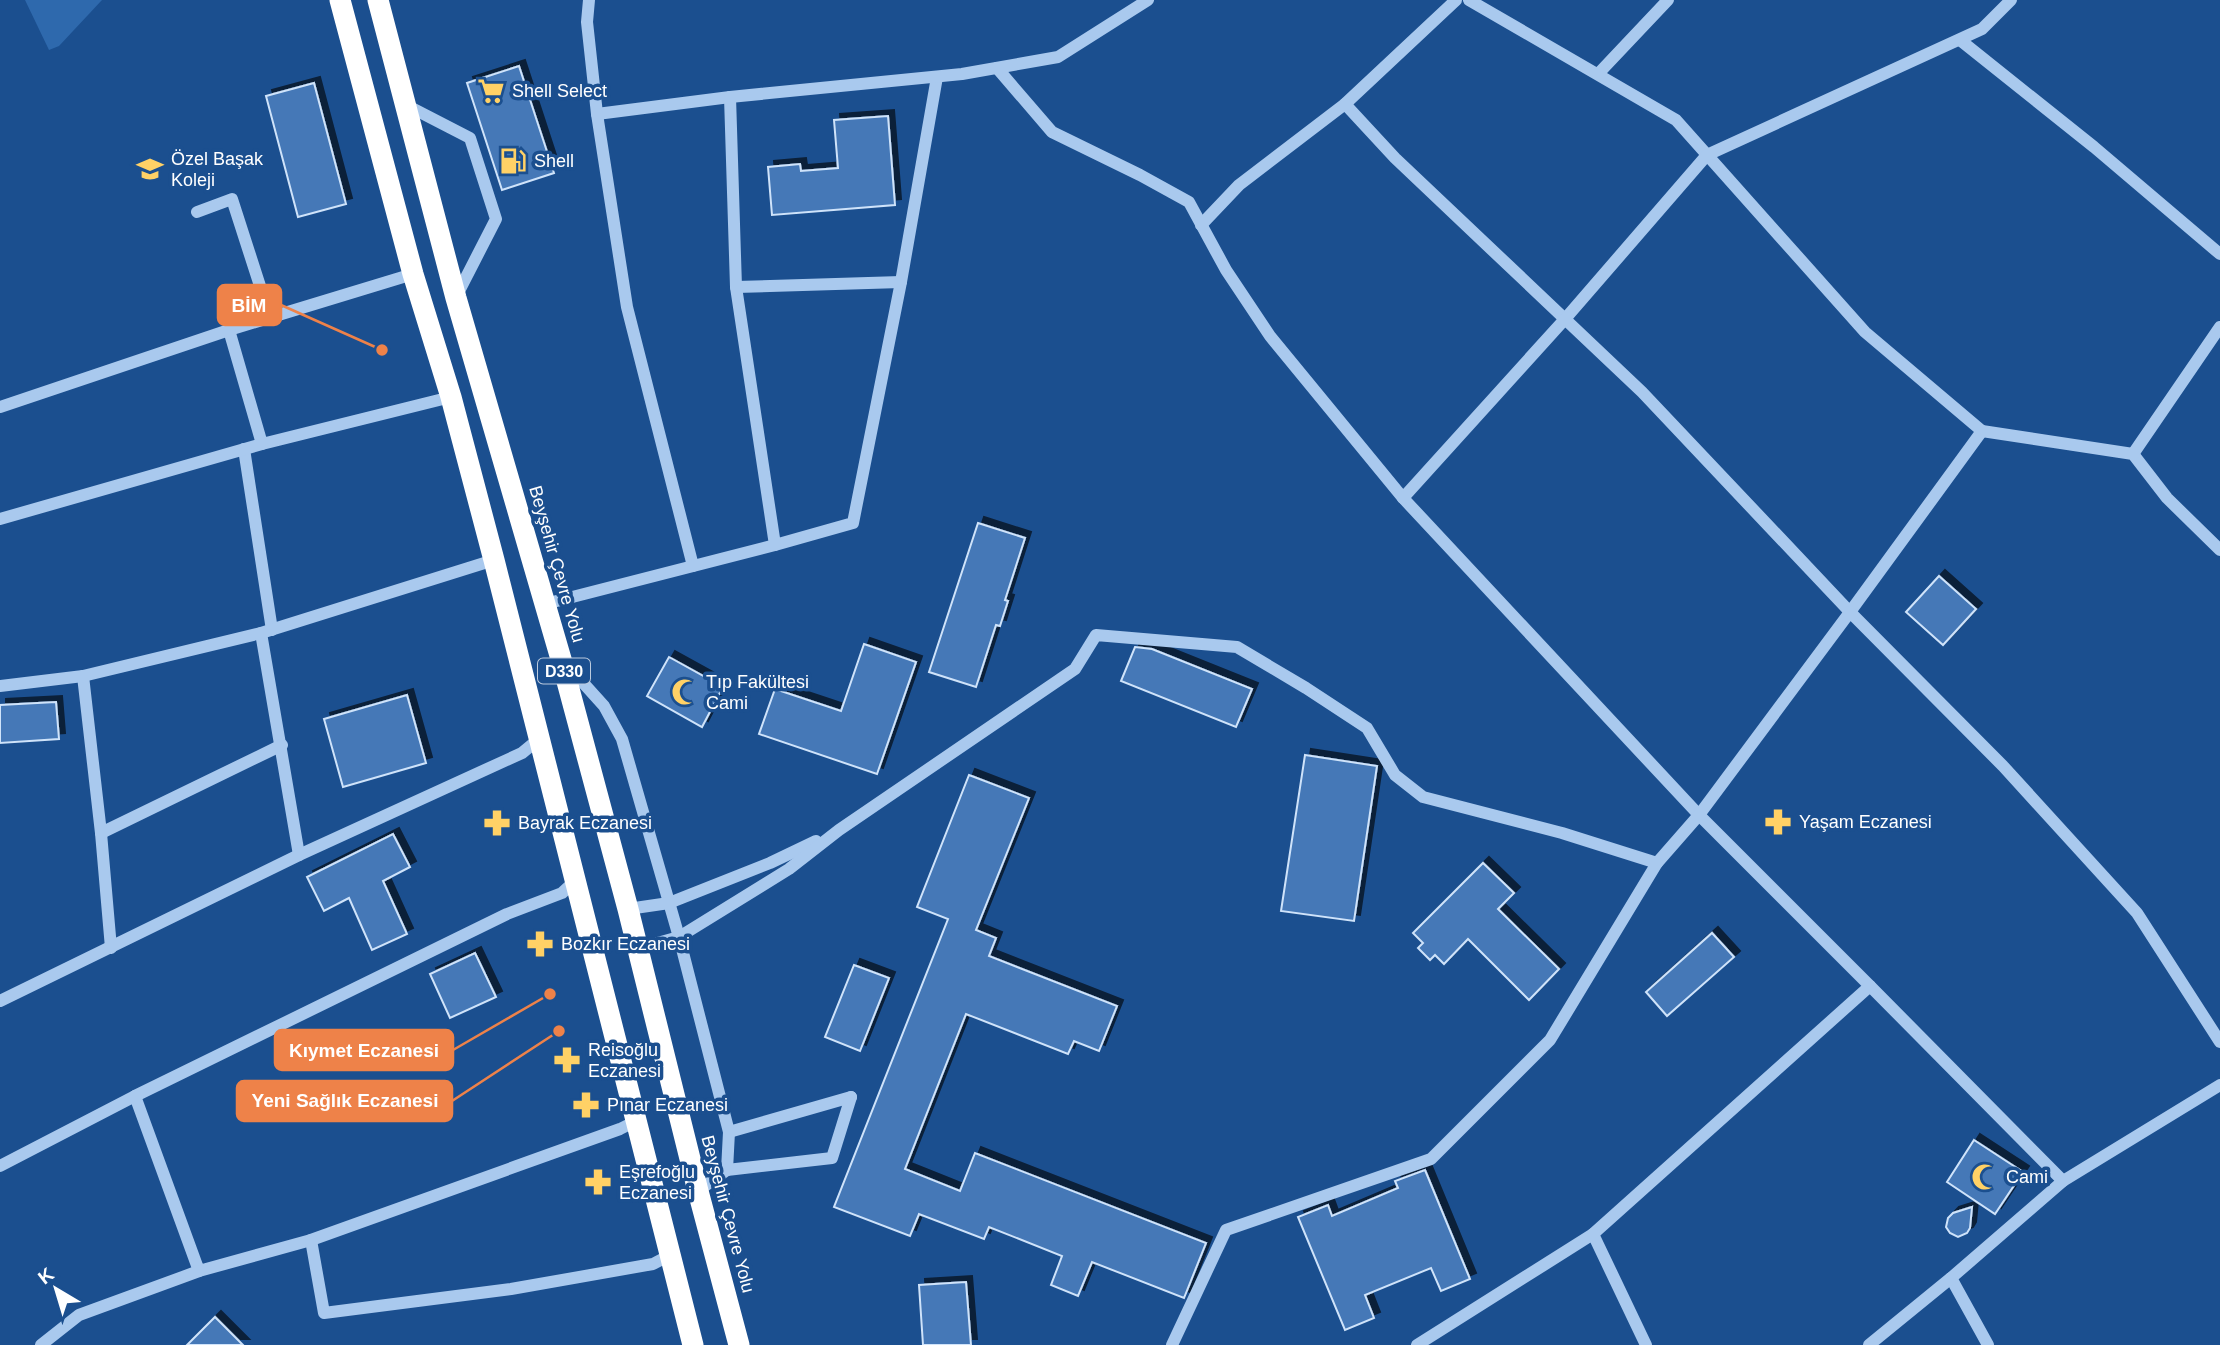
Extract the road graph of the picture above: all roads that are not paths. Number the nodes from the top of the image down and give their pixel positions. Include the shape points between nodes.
1 (340, 0) edge
2 (378, 0) edge
3 (589, 0) edge
4 (1148, 0) edge
5 (1456, 0) edge
6 (1469, 0) edge
7 (1668, 0) edge
8 (2011, 0) edge
9 (1960, 40) junction
10 (998, 68) junction
11 (1598, 74) junction
12 (937, 77) junction
13 (730, 97) junction
14 (1345, 104) junction
15 (406, 105) junction
16 (597, 114) junction
17 (1707, 155) junction
18 (197, 212) dead end
19 (1201, 225) junction
20 (2220, 254) edge
21 (413, 274) junction
22 (901, 282) junction
23 (736, 287) junction
24 (456, 298) junction
25 (270, 317) junction
26 (1564, 319) junction
27 (2220, 327) edge
28 (229, 330) junction
29 (451, 397) junction
30 (0, 407) edge
31 (1982, 431) junction
32 (262, 444) junction
33 (244, 449) junction
34 (2133, 454) junction
35 (1403, 498) junction
36 (0, 519) edge
37 (775, 545) junction
38 (2220, 550) edge
39 (494, 560) junction
40 (693, 566) junction
41 (545, 604) junction
42 (1850, 612) junction
43 (266, 631) junction
44 (561, 659) junction
45 (83, 676) junction
46 (0, 686) edge
47 (540, 739) junction
48 (282, 745) junction
49 (1699, 815) junction
50 (839, 830) junction
51 (101, 833) junction
52 (299, 855) junction
53 (1657, 863) junction
54 (575, 880) junction
55 (669, 903) junction
56 (628, 909) junction
57 (679, 937) junction
58 (111, 948) junction
59 (636, 949) junction
60 (1870, 986) junction
61 (0, 1001) edge
62 (2220, 1042) edge
63 (2220, 1085) edge
64 (135, 1097) junction
65 (636, 1121) junction
66 (729, 1132) junction
67 (0, 1166) edge
68 (727, 1170) junction
69 (2063, 1181) junction
70 (698, 1191) junction
71 (1593, 1234) junction
72 (311, 1241) junction
73 (670, 1255) junction
74 (199, 1271) junction
75 (1951, 1278) junction
76 (41, 1345) edge
77 (692, 1345) edge
78 (739, 1345) edge
79 (1172, 1345) edge
80 (1417, 1345) edge
81 (1646, 1345) edge
82 (1869, 1345) edge
83 (1988, 1345) edge

1 - 21 highway, D330
2 - 15 highway, Beyşehir Çevre Yolu / D330
3 - 16 street via 587,22
4 - 10 street via 1058,57
5 - 14 street
6 - 11 street
7 - 11 street
8 - 9 street via 1982,29
9 - 17 street
9 - 20 street
10 - 12 street
10 - 19 street via 1052,132 1189,202
11 - 17 street via 1676,120
12 - 13 street
12 - 22 street
13 - 16 street
13 - 23 street
14 - 19 street via 1238,185
14 - 26 street via 1395,158
15 - 24 highway, Beyşehir Çevre Yolu / D330
15 - 24 street via 470,138 496,219
16 - 40 street via 627,307
17 - 26 street
17 - 31 street via 1865,332
18 - 25 street via 232,199
19 - 35 street via 1270,336
21 - 25 street
21 - 29 highway, D330
22 - 23 street
22 - 37 street via 853,523
23 - 37 street
24 - 41 highway, Beyşehir Çevre Yolu / D330
25 - 28 street
26 - 35 street
26 - 42 street via 1642,392
27 - 34 street
28 - 30 street
28 - 32 street
29 - 32 street
29 - 39 highway, D330
31 - 34 street
31 - 42 street
32 - 33 street
33 - 36 street
33 - 43 street
34 - 38 street via 2167,498
35 - 49 street
37 - 40 street
39 - 43 street
39 - 47 highway, D330
40 - 41 street
41 - 44 highway, Beyşehir Çevre Yolu / D330
42 - 49 street
42 - 62 street via 2003,766 2137,913
43 - 45 street
43 - 48 street
44 - 55 street via 604,706 622,739
44 - 56 highway, Beyşehir Çevre Yolu / D330
45 - 46 street
45 - 51 street
47 - 52 street via 522,753
47 - 54 highway, D330
48 - 51 street
48 - 52 street
49 - 53 street
49 - 60 street
50 - 53 street via 1074,669 1096,635 1237,647 1367,728 1395,775 1423,797
50 - 55 street
50 - 57 street via 789,869
51 - 58 street
52 - 58 street
53 - 79 street via 1550,1040 1432,1159 1226,1230
54 - 64 street via 562,893 507,914
54 - 65 highway, D330
55 - 56 street
55 - 57 street
56 - 59 highway, Beyşehir Çevre Yolu / D330
57 - 59 street
57 - 66 street
58 - 61 street
59 - 70 highway, Beyşehir Çevre Yolu / D330
60 - 69 street
60 - 71 street
63 - 69 street
64 - 67 street
64 - 74 street
65 - 72 street
65 - 73 highway, D330
66 - 68 street
66 - 68 street via 850,1097 832,1158
68 - 70 street
69 - 75 street
70 - 78 highway, Beyşehir Çevre Yolu / D330
71 - 80 street
71 - 81 street
72 - 73 street via 324,1313 524,1286 653,1264
72 - 74 street
73 - 77 highway, D330
74 - 76 street via 79,1315
75 - 82 street
75 - 83 street

